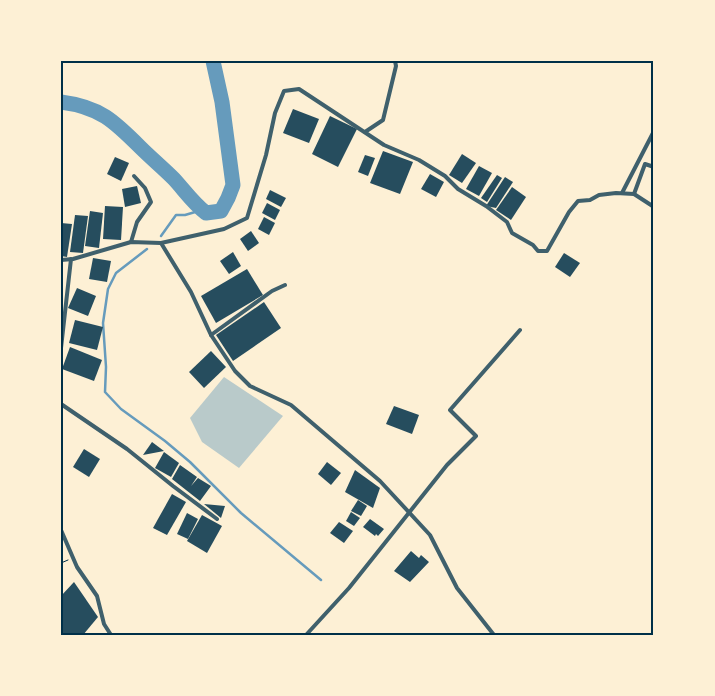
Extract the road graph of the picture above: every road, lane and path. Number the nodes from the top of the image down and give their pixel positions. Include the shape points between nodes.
1 (395, 61) edge
2 (654, 131) edge
3 (365, 132) junction
4 (654, 167) edge
5 (134, 176) dead end
6 (622, 193) junction
7 (634, 194) junction
8 (654, 206) edge
9 (131, 242) junction
10 (161, 243) junction
11 (71, 259) junction
12 (61, 260) edge
13 (284, 285) dead end
14 (520, 330) dead end
15 (211, 334) junction
16 (61, 348) edge
17 (61, 404) edge
18 (410, 512) junction
19 (217, 519) dead end
20 (61, 530) edge
21 (110, 635) edge
22 (306, 635) edge
23 (494, 635) edge

1 - 3 street via 383,120
2 - 6 street
3 - 6 street via 445,176 458,189 507,222 512,233 538,251 547,251 578,201
3 - 10 street via 299,89 284,91 275,112 248,218 224,230
4 - 7 street via 645,164
5 - 9 street via 145,188 151,202 137,222
6 - 7 street
7 - 8 street
9 - 10 street
9 - 11 street
10 - 15 street via 191,292
11 - 12 street
11 - 16 street
13 - 15 street
14 - 18 street via 450,410 476,436 447,465
15 - 18 street via 235,371 250,386 291,405 380,480
17 - 19 street via 127,449
18 - 22 street
18 - 23 street via 430,535 457,588
20 - 21 street via 77,567 97,596

